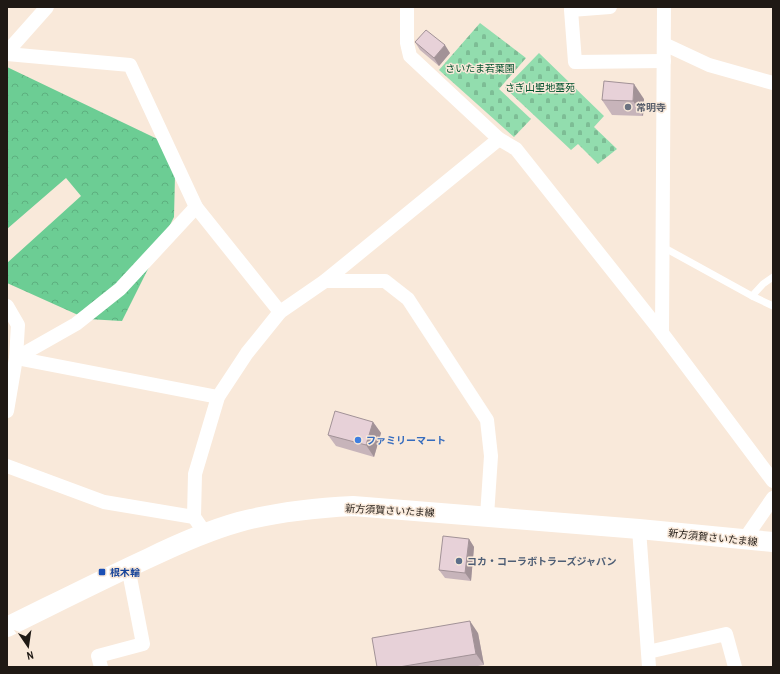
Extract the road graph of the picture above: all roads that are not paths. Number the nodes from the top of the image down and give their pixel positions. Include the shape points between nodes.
1 (47, 7) edge
2 (407, 7) edge
3 (610, 7) edge
4 (664, 7) edge
5 (664, 44) junction
6 (7, 53) edge
7 (664, 61) junction
8 (773, 83) edge
9 (499, 139) junction
10 (196, 207) junction
11 (662, 247) junction
12 (773, 277) edge
13 (325, 281) junction
14 (752, 296) junction
15 (7, 306) edge
16 (773, 306) edge
17 (280, 312) junction
18 (662, 333) junction
19 (16, 358) junction
20 (218, 397) junction
21 (7, 411) edge
22 (7, 466) edge
23 (773, 480) edge
24 (773, 498) edge
25 (487, 516) junction
26 (199, 525) junction
27 (639, 529) junction
28 (744, 540) junction
29 (773, 542) edge
30 (128, 567) junction
31 (7, 628) edge
32 (648, 652) junction
33 (101, 667) edge
34 (649, 667) edge
35 (735, 667) edge

1 - 6 street
2 - 9 street via 407,43 410,56
3 - 7 street via 571,10 575,62
4 - 5 street
5 - 7 street
5 - 8 street via 709,64
6 - 10 street via 130,65
7 - 11 street
9 - 13 street
9 - 18 street via 516,149
10 - 17 street
10 - 19 street via 120,289 76,324
11 - 14 lane
11 - 18 street
12 - 14 lane
13 - 17 street
13 - 25 street via 385,281 408,299 487,420 491,456
14 - 16 lane
15 - 19 street via 18,325
17 - 20 street via 247,353
18 - 23 street
19 - 20 street
19 - 21 street
20 - 26 street via 195,474
22 - 26 street via 104,502
24 - 28 street
25 - 26 main road, 新方須賀さいたま線 via 353,506 317,508 240,522
25 - 27 main road, 新方須賀さいたま線
26 - 30 main road, 新方須賀さいたま線
27 - 28 main road, 新方須賀さいたま線
27 - 32 street
28 - 29 main road, 新方須賀さいたま線
30 - 31 main road, 新方須賀さいたま線
30 - 33 street via 142,644 98,656
32 - 34 street
32 - 35 street via 726,634

